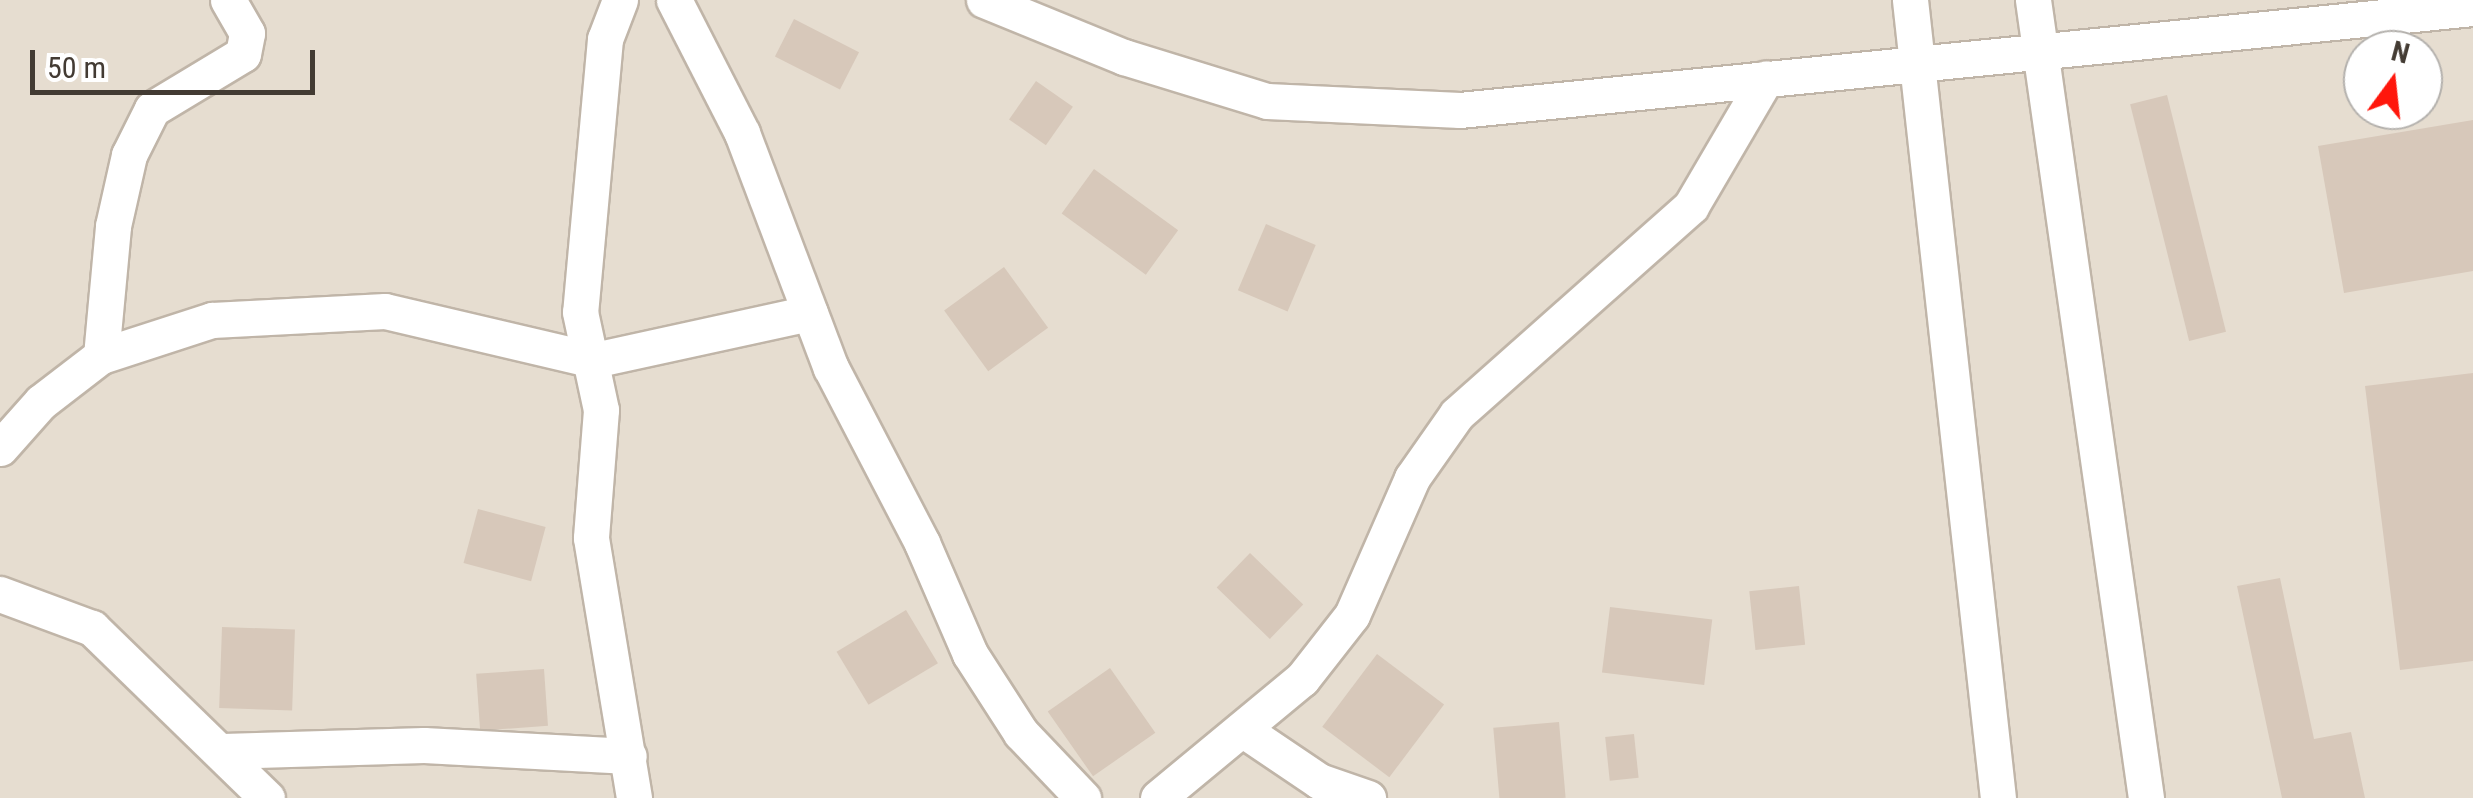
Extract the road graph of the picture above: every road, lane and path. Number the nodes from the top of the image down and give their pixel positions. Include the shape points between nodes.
1 (228, 0) edge
2 (620, 0) edge
3 (674, 0) edge
4 (984, 0) edge
5 (1910, 0) edge
6 (2033, 0) edge
7 (2473, 8) edge
8 (2040, 50) junction
9 (1922, 62) junction
10 (1766, 78) junction
11 (810, 313) junction
12 (101, 356) junction
13 (594, 360) junction
14 (0, 448) edge
15 (0, 594) edge
16 (1242, 729) junction
17 (222, 751) junction
18 (629, 756) junction
19 (267, 798) edge
20 (634, 798) edge
21 (1083, 798) edge
22 (1158, 798) edge
23 (1368, 798) edge
24 (1998, 798) edge
25 (2146, 798) edge

1 - 12 street via 247,33 243,54 152,109 129,154 112,226
2 - 13 street via 605,39 580,312
3 - 11 street via 742,133
4 - 10 street via 1124,56 1266,100 1460,110
5 - 9 street
6 - 8 street
7 - 8 street
8 - 9 street
8 - 25 street
9 - 10 street
9 - 24 street
10 - 16 street via 1692,206 1458,414 1412,478 1352,615 1302,679
11 - 13 street
11 - 21 street via 970,654 1020,734
12 - 13 street via 212,320 385,311
12 - 14 street via 41,402
13 - 18 street via 601,410 590,538 606,659
15 - 17 street via 92,628
16 - 22 street
16 - 23 street via 1319,781
17 - 18 street via 424,745
17 - 19 street
18 - 20 street

